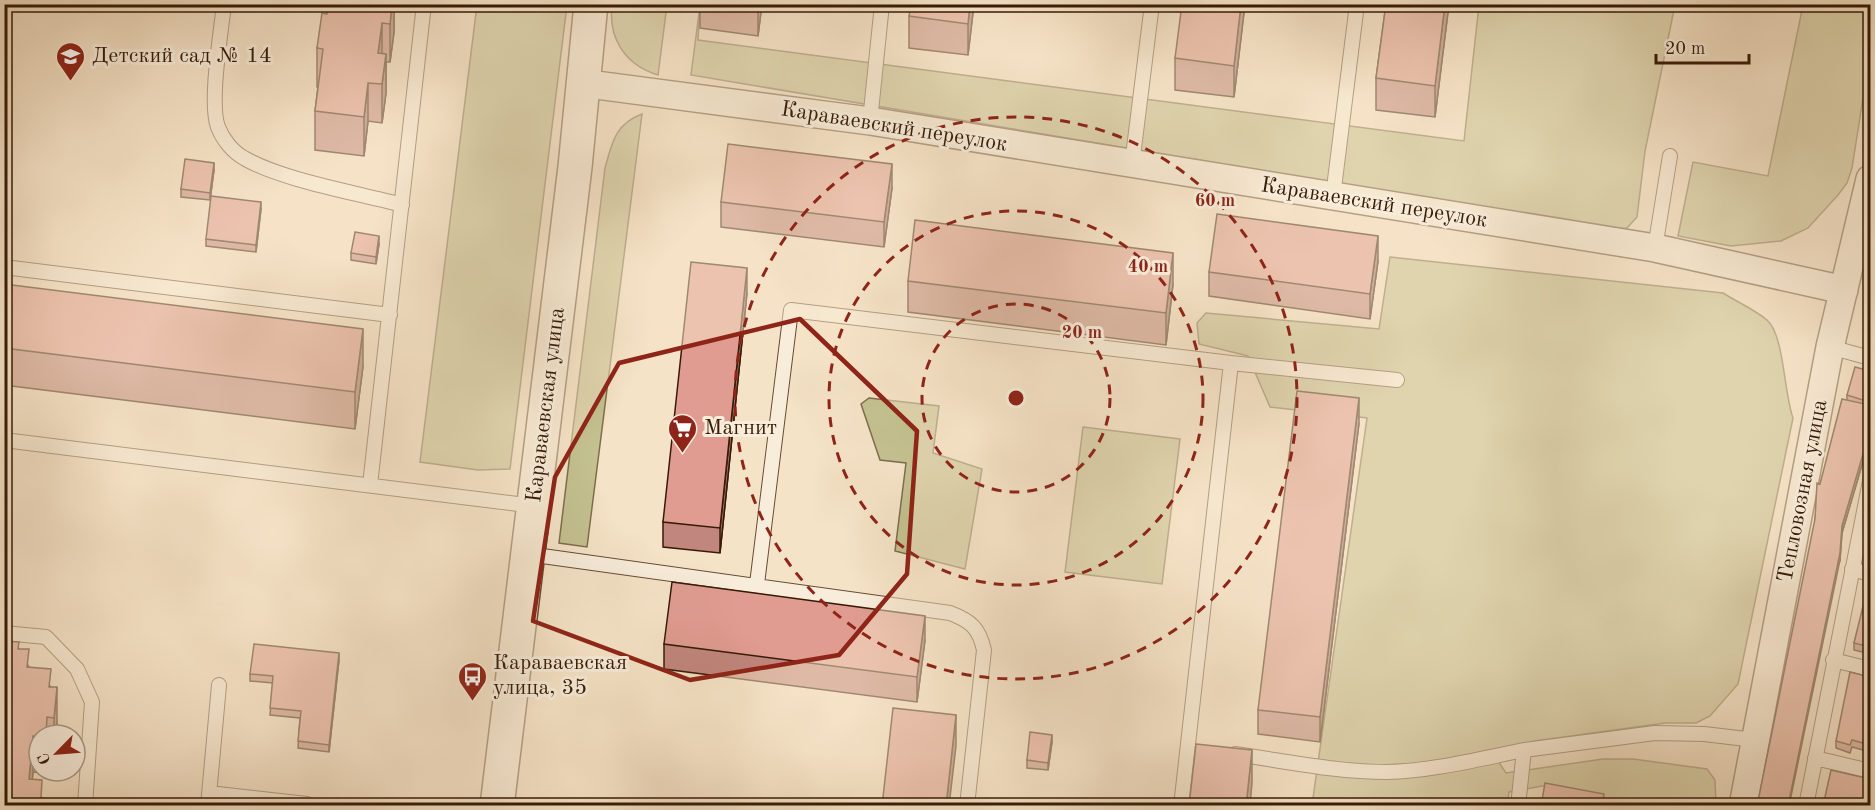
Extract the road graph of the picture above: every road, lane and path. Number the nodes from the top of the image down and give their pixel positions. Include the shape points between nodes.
1 (224, 4) edge
2 (424, 4) edge
3 (591, 4) edge
4 (882, 4) edge
5 (1152, 4) edge
6 (1357, 4) edge
7 (581, 83) junction
8 (870, 121) junction
9 (1670, 156) dead end
10 (1132, 164) junction
11 (1870, 179) edge
12 (1333, 196) junction
13 (402, 205) junction
14 (1655, 248) junction
15 (4, 267) edge
16 (1844, 290) junction
17 (390, 315) junction
18 (1830, 347) junction
19 (1870, 358) edge
20 (1231, 363) junction
21 (1397, 380) dead end
22 (4, 440) edge
23 (1870, 481) edge
24 (370, 485) junction
25 (534, 506) junction
26 (528, 554) junction
27 (1852, 569) junction
28 (1870, 574) edge
29 (757, 584) junction
30 (4, 633) edge
31 (1833, 660) junction
32 (1870, 669) edge
33 (219, 686) dead end
34 (1755, 740) junction
35 (1524, 750) junction
36 (1222, 753) edge
37 (1815, 759) junction
38 (1870, 771) edge
39 (208, 799) edge
40 (307, 804) dead end
41 (85, 806) edge
42 (497, 806) edge
43 (967, 806) edge
44 (1180, 806) edge
45 (1518, 806) edge
46 (1743, 806) edge
47 (1806, 806) edge

1 - 13 lane via 215,100 217,126 228,146 244,159 286,175
2 - 13 lane
3 - 7 street, Караваевская улица
4 - 8 lane
5 - 10 lane
6 - 12 lane
7 - 8 street, Караваевский переулок
7 - 25 street, Караваевская улица via 575,167
8 - 10 street, Караваевский переулок
9 - 14 lane
10 - 12 street, Караваевский переулок
11 - 16 street, Тепловозная улица
12 - 14 street, Караваевский переулок
13 - 17 lane
14 - 16 street, Караваевский переулок
15 - 17 lane
16 - 18 street, Тепловозная улица
17 - 24 lane
18 - 19 lane
18 - 34 street, Тепловозная улица
20 - 21 lane
20 - 29 lane via 791,310
20 - 44 lane via 1193,749
22 - 24 lane
23 - 27 lane
24 - 25 lane
25 - 26 street, Караваевская улица
26 - 29 lane
26 - 42 street, Караваевская улица
27 - 28 lane
27 - 31 lane
29 - 43 lane via 950,613 967,620 980,632 984,650
30 - 41 lane via 46,637 77,669 92,702
31 - 32 lane
31 - 37 lane
33 - 39 lane
34 - 35 lane via 1655,733
34 - 46 street, Тепловозная улица
35 - 36 lane via 1388,772
35 - 45 lane
37 - 38 lane
37 - 47 lane
39 - 40 lane

